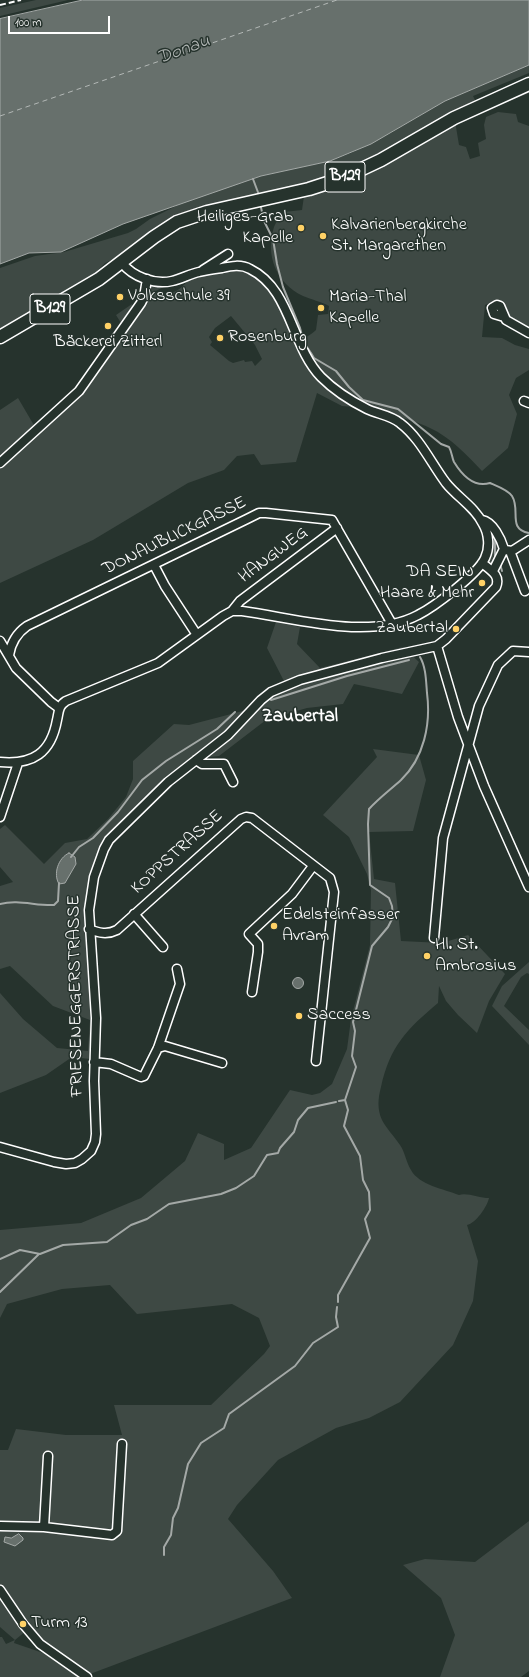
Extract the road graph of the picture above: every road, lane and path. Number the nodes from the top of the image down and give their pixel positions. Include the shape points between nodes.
1 (529, 84) edge
2 (228, 254) dead end
3 (122, 263) junction
4 (203, 271) junction
5 (147, 279) junction
6 (504, 316) dead end
7 (529, 334) edge
8 (0, 337) edge
9 (0, 464) edge
10 (481, 520) junction
11 (338, 528) junction
12 (529, 540) edge
13 (507, 550) junction
14 (482, 563) junction
15 (154, 565) junction
16 (493, 572) junction
17 (525, 591) dead end
18 (232, 611) junction
19 (392, 624) junction
20 (197, 635) junction
21 (0, 641) edge
22 (437, 646) junction
23 (529, 652) edge
24 (9, 655) junction
25 (60, 708) junction
26 (468, 743) junction
27 (196, 760) junction
28 (0, 762) edge
29 (18, 763) junction
30 (233, 782) dead end
31 (0, 817) edge
32 (313, 866) junction
33 (529, 887) edge
34 (134, 914) junction
35 (89, 929) junction
36 (434, 938) dead end
37 (163, 947) dead end
38 (177, 969) dead end
39 (252, 992) dead end
40 (158, 1048) junction
41 (94, 1062) junction
42 (316, 1062) dead end
43 (222, 1063) dead end
44 (0, 1146) edge
45 (122, 1444) dead end
46 (48, 1456) dead end
47 (0, 1526) edge
48 (44, 1527) junction
49 (0, 1590) edge
50 (87, 1677) edge

1 - 3 main road, B129 via 459,116 351,175 315,187 183,220 154,237
2 - 4 street
3 - 5 street via 132,272
3 - 8 main road, B129
4 - 5 street via 172,281
4 - 10 street via 241,266 262,277 279,299 304,351 320,376 362,406 402,424 430,458 446,483
5 - 9 street via 141,303 82,386
6 - 7 street
10 - 13 street via 486,521 494,530
10 - 14 street via 488,542
11 - 15 street, DONAUBLICKGASSE via 328,518 259,514
11 - 18 street, HANGWEG via 240,601
11 - 19 street, DONAUBLICKGASSE
12 - 13 street
13 - 16 street
13 - 17 street
14 - 16 street
14 - 19 street via 426,610 410,619
15 - 20 street
15 - 24 street, DONAUBLICKGASSE via 22,630 13,641
16 - 22 street via 498,580 496,587
18 - 19 street via 353,627
18 - 20 street, HANGWEG
20 - 25 street, HANGWEG via 158,663 74,697 63,703
21 - 24 street
22 - 26 street
22 - 27 street, FRIESENEGGERSTRASSE via 382,658 280,687 263,698 241,724
23 - 26 street via 513,651 498,665 482,698
24 - 25 street via 19,671
25 - 29 street via 50,744 34,758
26 - 33 street via 486,793
26 - 36 street via 442,838
27 - 30 street via 206,764 224,764
27 - 35 street, FRIESENEGGERSTRASSE via 154,796 105,845 91,888
28 - 29 street
29 - 31 street
32 - 34 street, KOPPSTRASSE via 257,821 246,817 223,833
32 - 39 street via 292,894 249,934 258,944
32 - 42 street, KOPPSTRASSE via 330,878 334,892
34 - 35 street, KOPPSTRASSE via 113,932 99,933
34 - 37 street
35 - 41 street, FRIESENEGGERSTRASSE via 96,1014
38 - 40 street via 180,984
40 - 41 street via 142,1077 111,1064
40 - 43 street via 165,1046
41 - 44 street, FRIESENEGGERSTRASSE via 96,1138 93,1147 85,1156 75,1163 58,1163
45 - 48 street via 118,1532 112,1535
46 - 48 street
47 - 48 street
49 - 50 street via 40,1644

